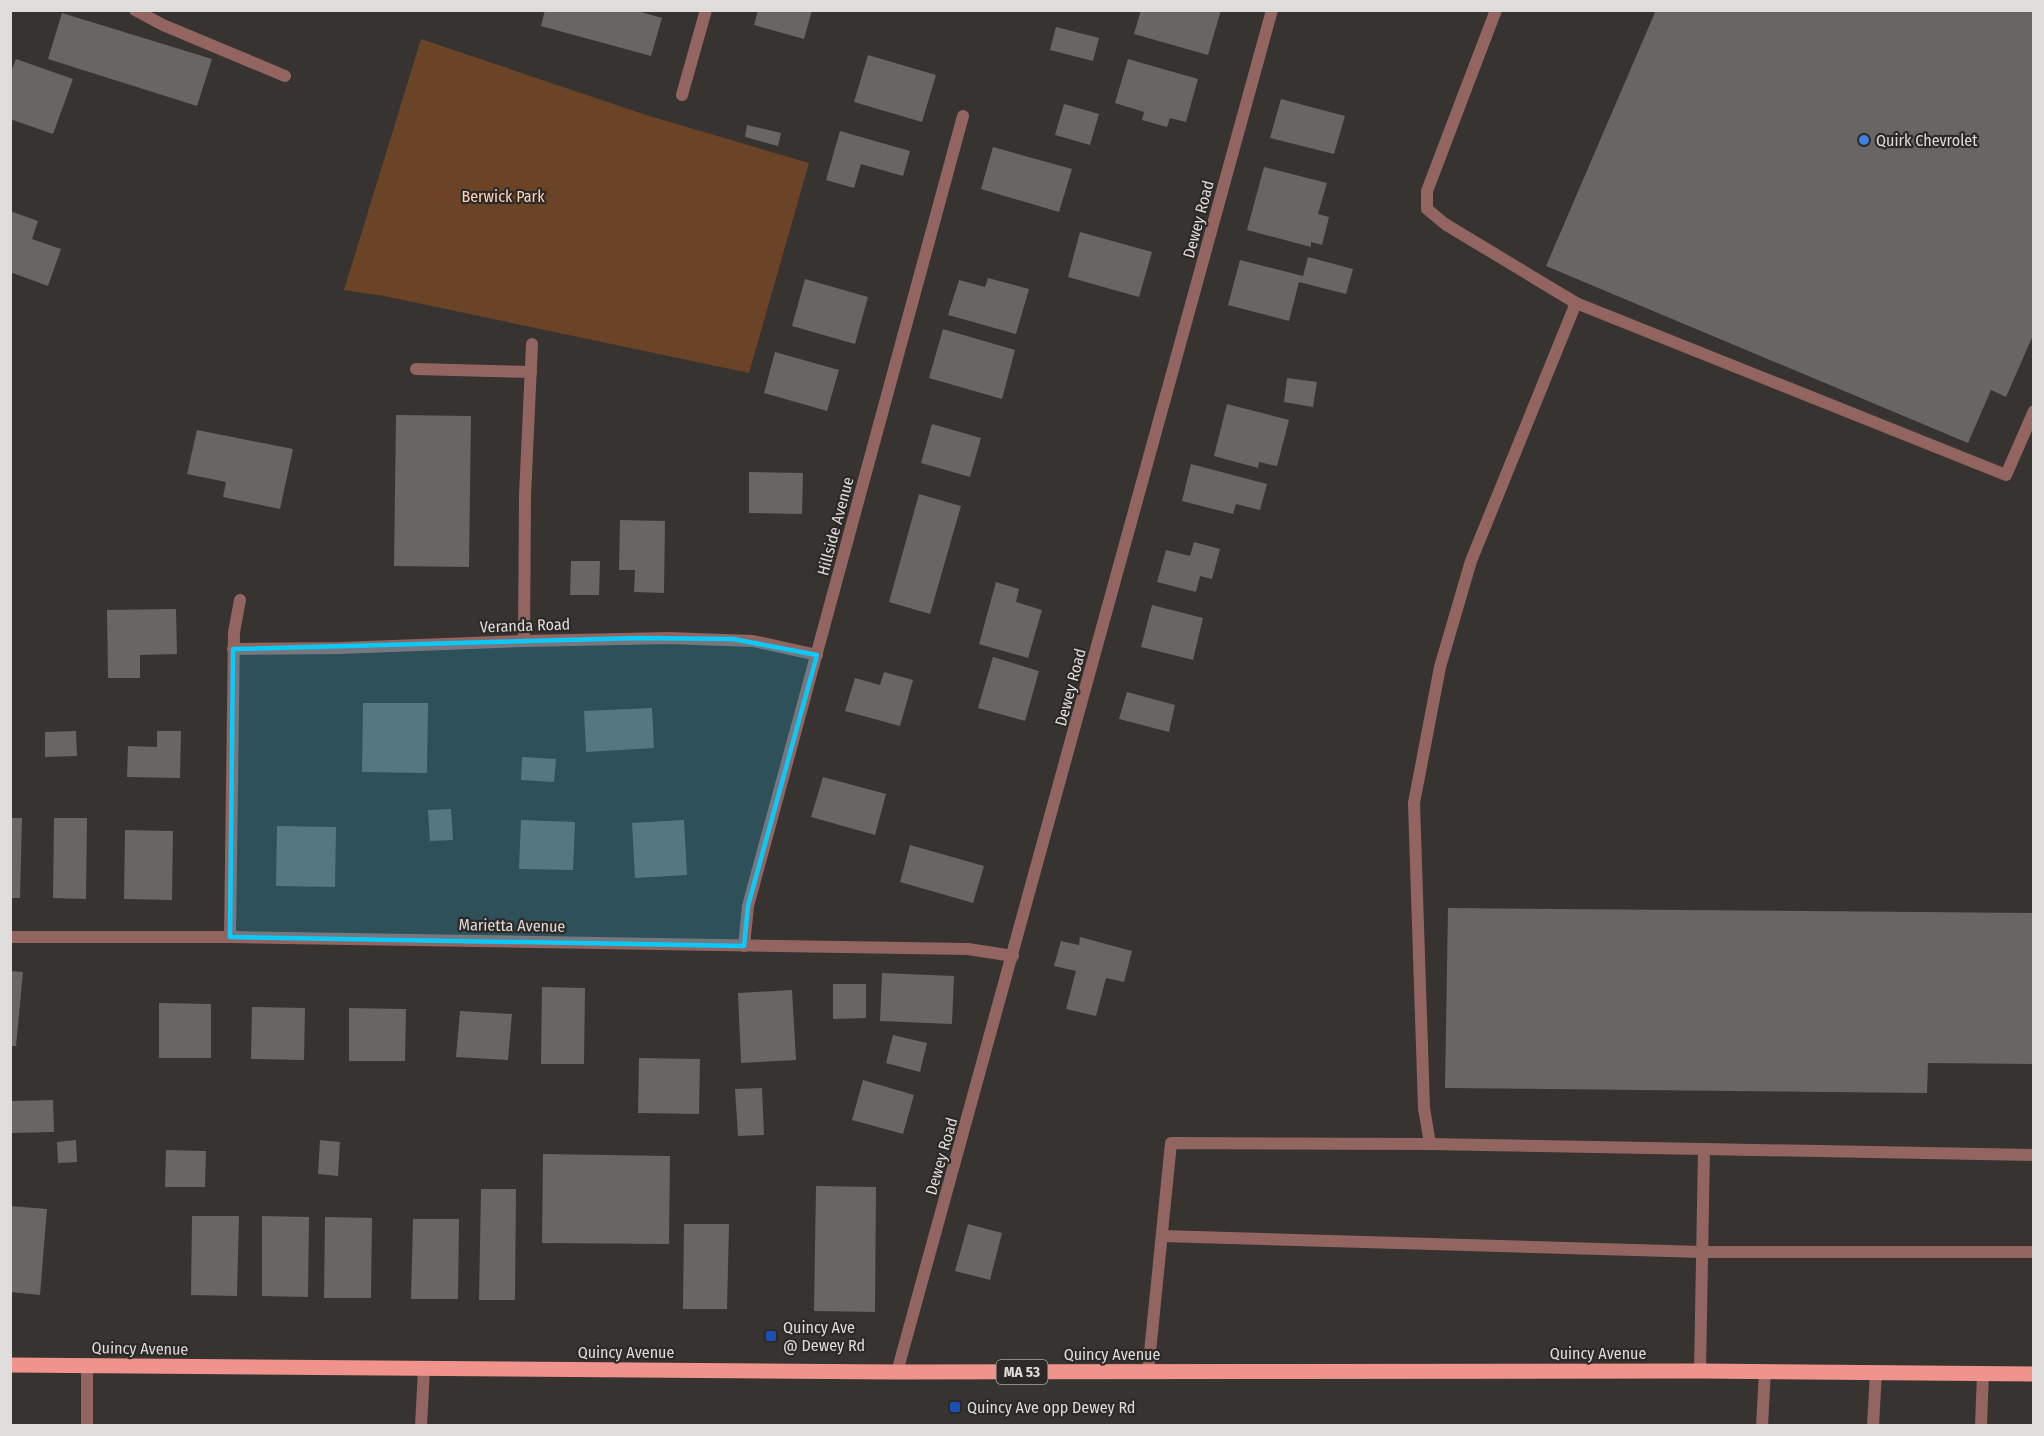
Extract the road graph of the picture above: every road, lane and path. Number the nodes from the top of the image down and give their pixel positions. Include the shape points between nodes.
1 (135, 10) edge
2 (706, 10) edge
3 (1272, 10) edge
4 (1496, 10) edge
5 (285, 76) dead end
6 (682, 96) dead end
7 (963, 116) dead end
8 (1576, 303) junction
9 (532, 344) dead end
10 (416, 369) dead end
11 (531, 372) junction
12 (2034, 411) edge
13 (240, 600) dead end
14 (524, 641) junction
15 (233, 649) junction
16 (817, 655) junction
17 (10, 937) edge
18 (230, 937) junction
19 (744, 946) junction
20 (1013, 956) junction
21 (1430, 1144) junction
22 (1704, 1149) junction
23 (2034, 1155) edge
24 (1161, 1236) junction
25 (1702, 1252) junction
26 (2034, 1252) edge
27 (10, 1365) edge
28 (87, 1366) junction
29 (424, 1369) junction
30 (1700, 1371) junction
31 (1765, 1371) junction
32 (897, 1372) junction
33 (1148, 1372) junction
34 (1876, 1372) junction
35 (1983, 1373) junction
36 (2034, 1374) edge
37 (87, 1425) edge
38 (422, 1425) edge
39 (1762, 1425) edge
40 (1873, 1425) edge
41 (1981, 1425) edge

1 - 5 street
2 - 6 street
3 - 20 street, Dewey Road
4 - 8 street via 1427,191 1427,209 1445,224
7 - 16 street, Hillside Avenue
8 - 12 street via 2006,475
8 - 21 street via 1471,561 1440,667 1414,803 1424,1108
9 - 11 street
10 - 11 street
11 - 14 street
13 - 15 street
14 - 15 street, Veranda Road
14 - 16 street, Veranda Road via 733,639
15 - 18 street
16 - 19 street, Hillside Avenue via 748,906
17 - 18 street, Marietta Avenue
18 - 19 street, Marietta Avenue
19 - 20 street, Marietta Avenue via 968,949
20 - 32 street, Dewey Road
21 - 22 street
21 - 24 street via 1171,1143
22 - 23 street
22 - 25 street
24 - 25 street
24 - 33 street
25 - 26 street
25 - 30 street
27 - 28 main road, Quincy Avenue / MA 53
28 - 29 main road, Quincy Avenue / MA 53
28 - 37 street
29 - 32 main road, Quincy Avenue / MA 53
29 - 38 street
30 - 31 main road, Quincy Avenue / MA 53
30 - 33 main road, Quincy Avenue / MA 53
31 - 34 main road, Quincy Avenue / MA 53
31 - 39 street
32 - 33 main road, Quincy Avenue / MA 53
34 - 35 main road, Quincy Avenue / MA 53
34 - 40 street
35 - 36 main road, Quincy Avenue / MA 53
35 - 41 street

